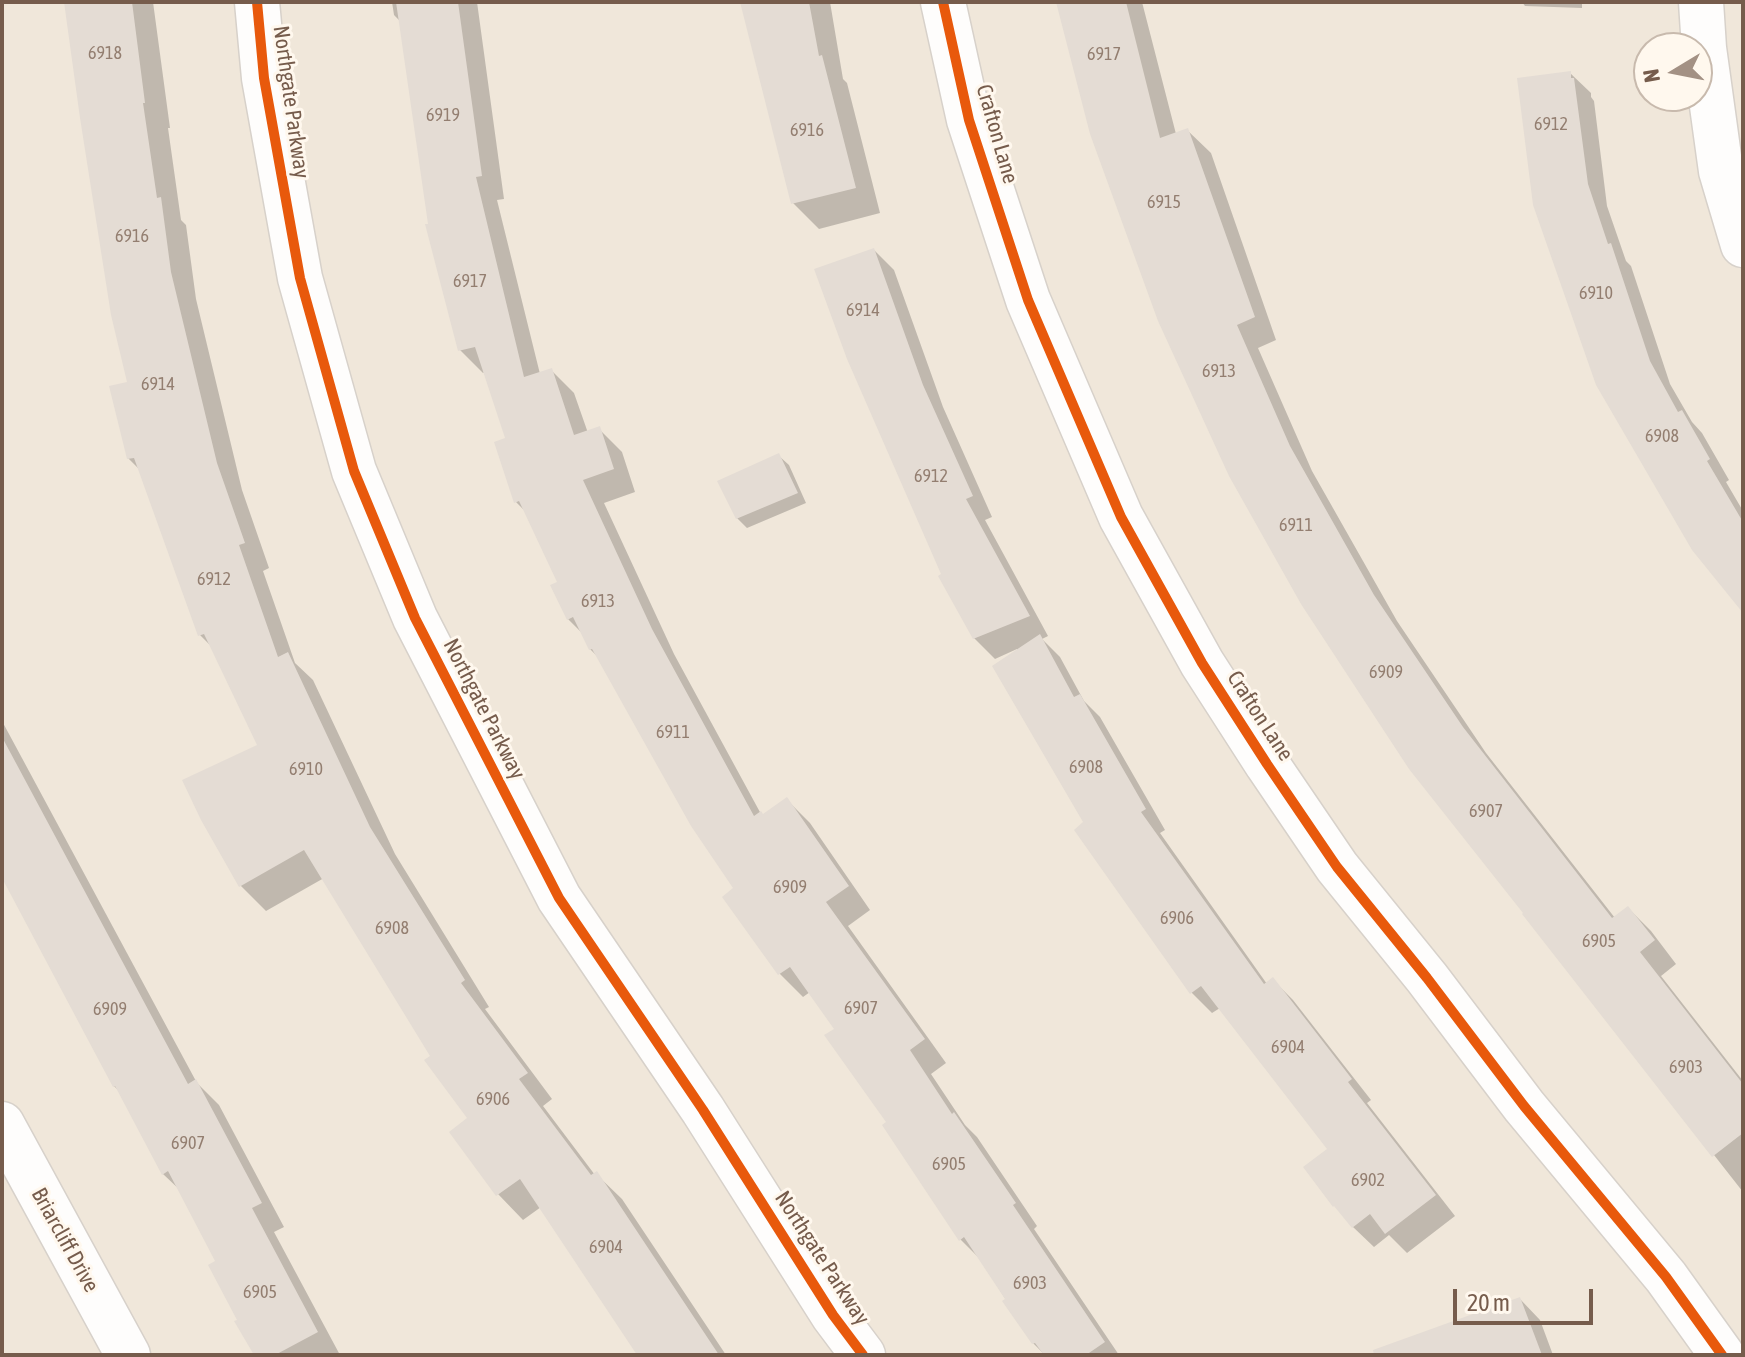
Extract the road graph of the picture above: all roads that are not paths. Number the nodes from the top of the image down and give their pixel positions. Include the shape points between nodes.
1 (257, 2) edge
2 (943, 2) edge
3 (1701, 2) edge
4 (1743, 245) edge
5 (2, 1124) edge
6 (128, 1355) edge
7 (863, 1355) edge
8 (1722, 1355) edge

1 - 7 street, Northgate Parkway via 264,78 300,278 354,471 415,618 559,898
2 - 8 street, Crafton Lane via 969,120 1028,300 1121,517 1202,663 1337,867 1666,1277
3 - 4 street via 1721,171
5 - 6 street, Briarcliff Drive

